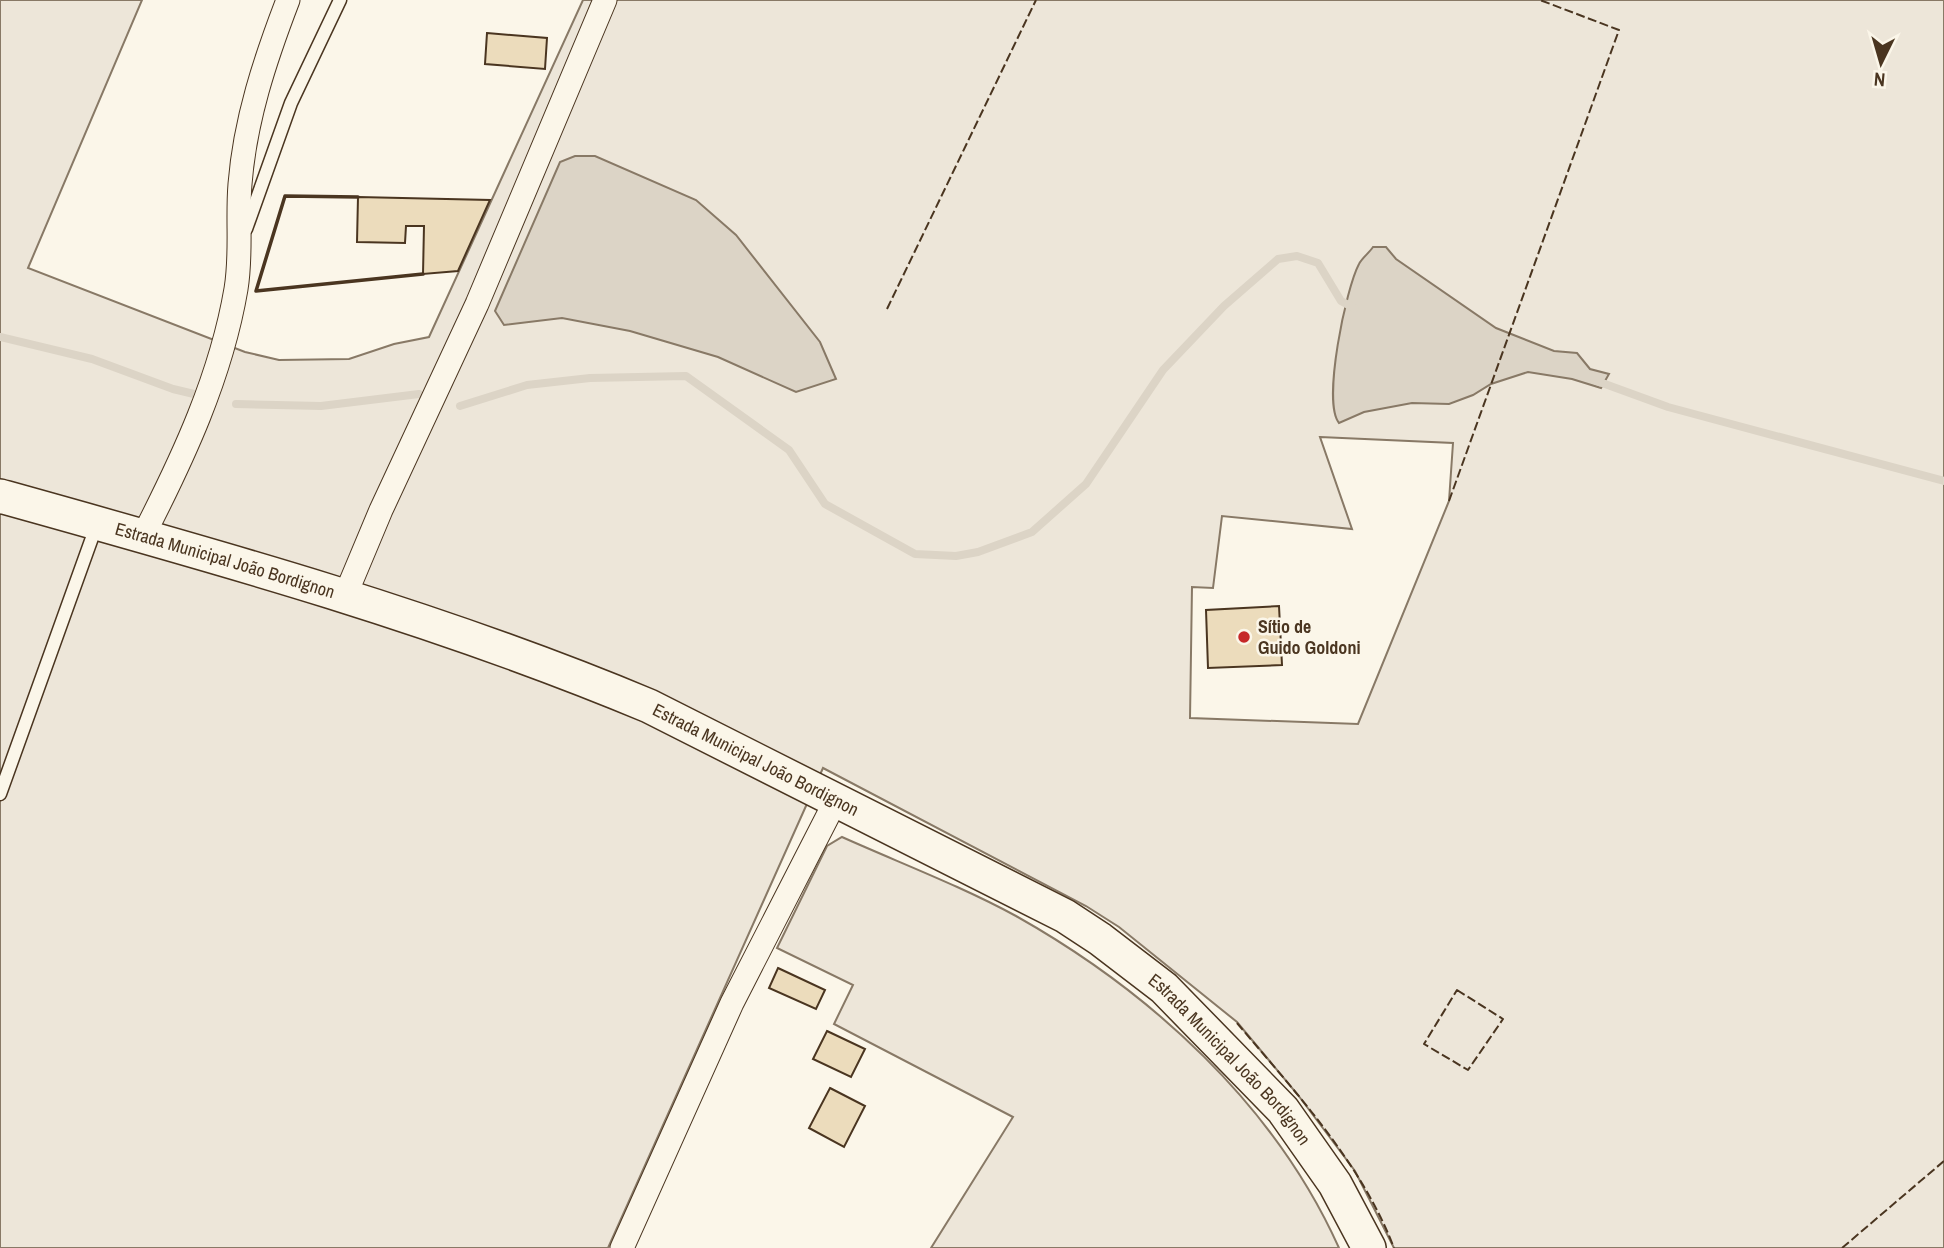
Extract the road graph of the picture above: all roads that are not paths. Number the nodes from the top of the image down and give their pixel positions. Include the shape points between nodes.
1 (288, 0) edge
2 (340, 0) edge
3 (605, 0) edge
4 (242, 243) junction
5 (0, 496) edge
6 (97, 524) junction
7 (143, 536) junction
8 (345, 596) junction
9 (0, 794) edge
10 (835, 802) junction
11 (622, 1248) edge
12 (1369, 1248) edge

1 - 4 street via 246,132 240,187
2 - 4 lane via 291,103
3 - 8 street via 477,304
4 - 7 street via 229,323 200,418
5 - 6 main road, Estrada Municipal João Bordignon
6 - 7 main road, Estrada Municipal João Bordignon
6 - 9 lane
7 - 8 main road, Estrada Municipal João Bordignon
8 - 10 main road, Estrada Municipal João Bordignon via 614,691
10 - 11 street via 732,1003
10 - 12 main road, Estrada Municipal João Bordignon via 1065,916 1164,988 1283,1110 1335,1184

